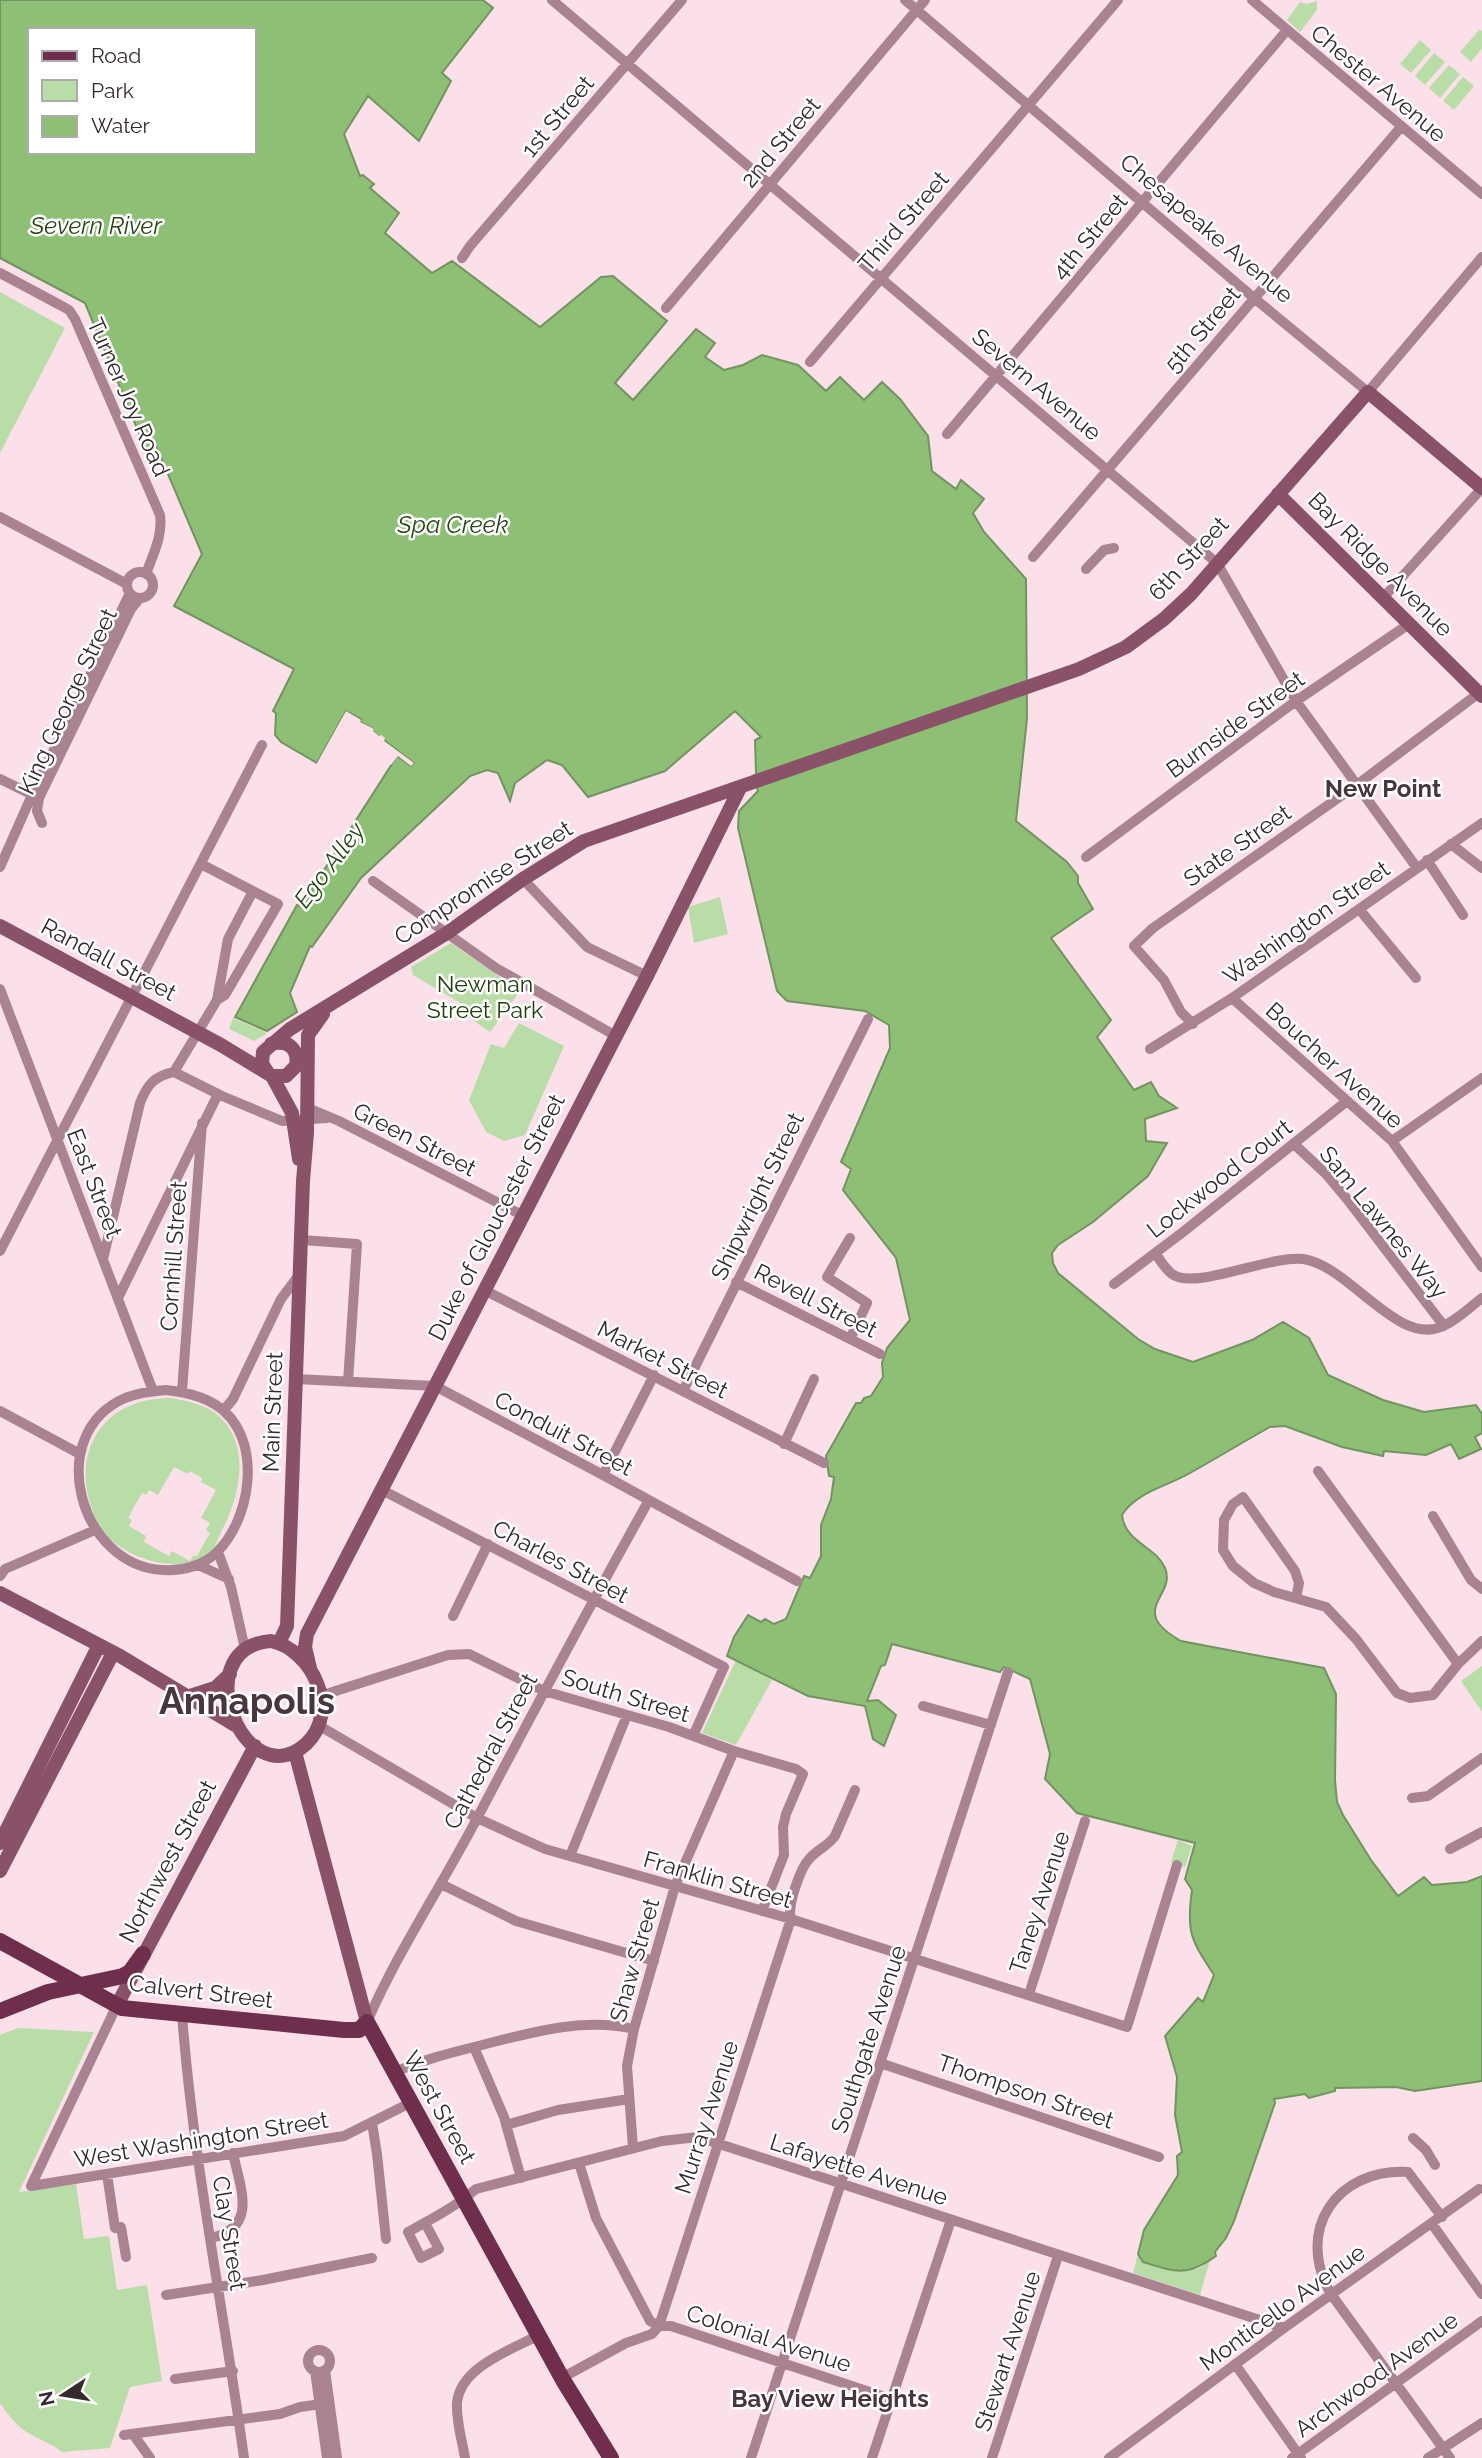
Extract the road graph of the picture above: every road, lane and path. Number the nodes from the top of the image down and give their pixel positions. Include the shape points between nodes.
1 (552, 0) edge
2 (905, 0) edge
3 (925, 0) edge
4 (1118, 0) edge
5 (1252, 0) edge
6 (678, 1) edge
7 (917, 9) junction
8 (1287, 30) junction
9 (627, 63) junction
10 (1028, 106) junction
11 (1401, 127) junction
12 (769, 184) junction
13 (1482, 194) edge
14 (1143, 202) junction
15 (1482, 257) edge
16 (462, 258) dead end
17 (0, 274) edge
18 (880, 277) junction
19 (1254, 298) junction
20 (666, 308) dead end
21 (810, 362) dead end
22 (997, 375) junction
23 (1368, 391) junction
24 (947, 434) dead end
25 (1108, 470) junction
26 (1482, 488) edge
27 (1278, 494) junction
28 (0, 517) edge
29 (1114, 548) dead end
30 (1033, 557) dead end
31 (1217, 563) junction
32 (1086, 569) dead end
33 (146, 574) junction
34 (128, 588) junction
35 (140, 598) junction
36 (1383, 598) junction
37 (1409, 624) junction
38 (1480, 695) edge
39 (1296, 701) junction
40 (262, 745) dead end
41 (0, 779) edge
42 (1358, 784) junction
43 (747, 785) junction
44 (35, 797) junction
45 (1482, 822) edge
46 (42, 823) dead end
47 (1451, 844) junction
48 (1086, 857) dead end
49 (1427, 860) junction
50 (201, 864) junction
51 (0, 867) edge
52 (1417, 867) junction
53 (1482, 868) edge
54 (523, 879) junction
55 (373, 881) dead end
56 (253, 891) junction
57 (1359, 909) junction
58 (1463, 915) dead end
59 (0, 926) edge
60 (447, 933) junction
61 (647, 976) junction
62 (1416, 978) dead end
63 (0, 989) edge
64 (132, 998) junction
65 (1232, 998) junction
66 (217, 1000) junction
67 (325, 1010) junction
68 (867, 1019) dead end
69 (1193, 1024) junction
70 (197, 1032) junction
71 (616, 1036) junction
72 (221, 1045) junction
73 (269, 1046) junction
74 (1150, 1049) dead end
75 (302, 1060) junction
76 (174, 1072) junction
77 (270, 1075) junction
78 (1482, 1078) edge
79 (218, 1094) junction
80 (1347, 1101) junction
81 (302, 1116) junction
82 (202, 1123) junction
83 (58, 1141) junction
84 (1392, 1141) junction
85 (1294, 1144) junction
86 (522, 1215) junction
87 (850, 1238) dead end
88 (302, 1240) junction
89 (0, 1251) edge
90 (1155, 1253) junction
91 (103, 1259) junction
92 (1482, 1267) edge
93 (300, 1275) junction
94 (736, 1282) junction
95 (1114, 1284) dead end
96 (484, 1290) junction
97 (118, 1298) junction
98 (1482, 1298) edge
99 (1444, 1326) junction
100 (850, 1339) junction
101 (880, 1353) dead end
102 (653, 1375) junction
103 (296, 1379) junction
104 (814, 1379) dead end
105 (348, 1382) junction
106 (435, 1386) junction
107 (153, 1391) junction
108 (181, 1391) junction
109 (683, 1391) junction
110 (224, 1410) junction
111 (0, 1411) edge
112 (784, 1444) junction
113 (80, 1454) junction
114 (824, 1463) dead end
115 (1318, 1471) dead end
116 (603, 1475) junction
117 (380, 1489) junction
118 (649, 1500) junction
119 (1433, 1516) dead end
120 (95, 1530) junction
121 (488, 1544) junction
122 (218, 1552) junction
123 (198, 1565) junction
124 (2, 1571) edge
125 (229, 1579) junction
126 (797, 1581) dead end
127 (1482, 1590) edge
128 (0, 1593) edge
129 (1296, 1598) junction
130 (593, 1599) junction
131 (453, 1616) dead end
132 (1482, 1641) edge
133 (279, 1643) junction
134 (99, 1645) junction
135 (245, 1649) junction
136 (113, 1653) junction
137 (1458, 1664) junction
138 (310, 1668) junction
139 (1008, 1672) dead end
140 (230, 1674) junction
141 (544, 1691) junction
142 (190, 1696) junction
143 (320, 1696) junction
144 (923, 1706) dead end
145 (627, 1715) junction
146 (235, 1725) junction
147 (318, 1725) junction
148 (990, 1726) junction
149 (693, 1736) junction
150 (255, 1746) junction
151 (734, 1751) junction
152 (295, 1752) junction
153 (1482, 1758) edge
154 (855, 1790) dead end
155 (1412, 1798) dead end
156 (477, 1818) junction
157 (1085, 1821) dead end
158 (1482, 1832) edge
159 (0, 1843) edge
160 (1450, 1849) dead end
161 (570, 1856) junction
162 (1177, 1865) dead end
163 (0, 1871) edge
164 (441, 1884) junction
165 (675, 1886) junction
166 (762, 1911) junction
167 (791, 1919) junction
168 (0, 1941) edge
169 (143, 1954) junction
170 (915, 1960) junction
171 (654, 1961) junction
172 (78, 1985) junction
173 (1029, 1994) junction
174 (117, 2005) junction
175 (0, 2011) edge
176 (183, 2014) junction
177 (368, 2022) junction
178 (634, 2029) junction
179 (474, 2047) junction
180 (880, 2063) junction
181 (395, 2072) junction
182 (628, 2099) junction
183 (412, 2102) junction
184 (372, 2123) junction
185 (506, 2125) junction
186 (1413, 2138) dead end
187 (718, 2143) junction
188 (633, 2148) junction
189 (233, 2153) junction
190 (1159, 2157) dead end
191 (198, 2159) junction
192 (579, 2163) junction
193 (1436, 2165) dead end
194 (107, 2174) junction
195 (521, 2178) junction
196 (840, 2183) junction
197 (31, 2186) joint
198 (1479, 2189) dead end
199 (464, 2199) junction
200 (1442, 2217) junction
201 (951, 2220) junction
202 (425, 2223) dead end
203 (1432, 2224) junction
204 (211, 2238) junction
205 (386, 2239) dead end
206 (1058, 2256) junction
207 (126, 2257) dead end
208 (372, 2258) dead end
209 (219, 2287) junction
210 (1331, 2294) junction
211 (1482, 2294) edge
212 (166, 2295) dead end
213 (1482, 2321) edge
214 (659, 2326) junction
215 (1284, 2328) junction
216 (539, 2335) junction
217 (782, 2363) junction
218 (1235, 2364) junction
219 (233, 2371) junction
220 (320, 2371) dead end
221 (175, 2379) dead end
222 (563, 2380) junction
223 (1395, 2382) junction
224 (891, 2399) junction
225 (325, 2404) junction
226 (239, 2420) junction
227 (1482, 2423) edge
228 (1443, 2448) junction
229 (1297, 2456) edge
230 (150, 2458) edge
231 (244, 2458) edge
232 (327, 2458) edge
233 (337, 2458) edge
234 (465, 2458) edge
235 (611, 2458) edge
236 (751, 2458) edge
237 (872, 2458) edge
238 (992, 2458) edge
239 (1109, 2458) edge
240 (1428, 2458) edge
241 (1450, 2458) edge

1 - 9 street, Severn Avenue
2 - 7 street, Chesapeake Avenue
3 - 7 street, 2nd Street
4 - 10 street, Third Street
5 - 8 street, Chester Avenue
6 - 9 street, 1st Street
7 - 10 street, Chesapeake Avenue
7 - 12 street, 2nd Street
8 - 11 street, Chester Avenue
8 - 14 street, 4th Street
9 - 12 street, Severn Avenue
9 - 16 street, 1st Street
10 - 14 street, Chesapeake Avenue
10 - 18 street, Third Street
11 - 13 street, Chester Avenue
11 - 19 street, 5th Street
12 - 18 street, Severn Avenue
12 - 20 street, 2nd Street
14 - 19 street, Chesapeake Avenue
14 - 22 street, 4th Street
15 - 23 street, 6th Street
17 - 33 street, Turner Joy Road via 69,310 75,319 160,514 157,545
18 - 21 street, Third Street
18 - 22 street, Severn Avenue
19 - 23 street, Chesapeake Avenue
19 - 25 street, 5th Street
22 - 24 street, 4th Street
22 - 25 street, Severn Avenue
23 - 26 main road, Chesapeake Avenue
23 - 27 main road, 6th Street
25 - 30 street, 5th Street
25 - 31 street, Severn Avenue
26 - 36 street
27 - 31 main road, 6th Street
27 - 36 main road, Bay Ridge Avenue
28 - 34 street
29 - 32 street via 1104,550
31 - 39 street, Severn Avenue
31 - 43 main road, 6th Street via 1164,619 1126,647 1065,675
33 - 34 street via 133,574
33 - 35 street via 152,588
34 - 35 street
34 - 44 street, King George Street
35 - 44 street, King George Street
36 - 37 main road, Bay Ridge Avenue
37 - 38 main road, Bay Ridge Avenue
37 - 39 street, Burnside Street
38 - 42 street, State Street
39 - 42 street, Severn Avenue
39 - 48 street, Burnside Street
40 - 50 street
41 - 44 street
42 - 52 street, Severn Avenue
42 - 69 street, State Street via 1134,946 1164,979 1181,1012
43 - 54 main road, Compromise Street via 584,841
43 - 61 main road, Duke of Gloucester Street
44 - 46 street, King George Street
44 - 51 street, King George Street
45 - 47 street, Washington Street
47 - 49 street, Washington Street
47 - 53 street
49 - 52 street, Washington Street
49 - 58 street
50 - 56 street
50 - 64 street
52 - 57 street, Washington Street
54 - 60 main road, Compromise Street
54 - 61 street via 587,947
55 - 60 street
56 - 66 street via 229,939
56 - 66 street via 278,904 225,995
57 - 62 street
57 - 65 street, Washington Street
59 - 64 main road, Randall Street
60 - 67 main road, Compromise Street
60 - 71 street via 524,986
61 - 71 main road, Duke of Gloucester Street
63 - 83 street, East Street
64 - 70 main road, Randall Street
64 - 83 street
65 - 69 street, Washington Street
65 - 80 street, Boucher Avenue
66 - 70 street
67 - 73 main road, Compromise Street
67 - 75 main road, Compromise Street via 308,1035
68 - 94 street, Shipwright Street
69 - 74 street, Washington Street
70 - 72 main road, Randall Street
70 - 76 street
71 - 86 main road, Duke of Gloucester Street
72 - 73 main road via 251,1051
72 - 77 main road, Randall Street
73 - 75 main road via 288,1044
73 - 77 main road via 262,1058
75 - 77 main road via 286,1076
75 - 81 main road, Main Street
76 - 79 street
76 - 91 street via 155,1077 140,1103
77 - 81 main road, Main Street
78 - 84 street
79 - 81 street via 277,1119
79 - 82 street
80 - 84 street, Boucher Avenue
80 - 85 street, Lockwood Court
81 - 86 street, Green Street via 339,1121
81 - 88 main road, Main Street
82 - 97 street
82 - 108 street, Cornhill Street
83 - 89 street
83 - 91 street, East Street
84 - 92 street, Boucher Avenue
85 - 90 street, Lockwood Court
85 - 99 street, Sam Lawnes Way via 1347,1199
86 - 96 main road, Duke of Gloucester Street
87 - 100 street via 827,1277 867,1303
88 - 93 main road, Main Street
88 - 105 street via 357,1244
90 - 95 street, Lockwood Court
90 - 99 street via 1171,1273 1187,1279 1304,1259 1331,1269 1407,1325 1429,1331
91 - 97 street, East Street
93 - 103 main road, Main Street
93 - 110 street via 281,1299
94 - 100 street, Revell Street
94 - 109 street, Shipwright Street
96 - 102 street, Market Street
96 - 106 main road, Duke of Gloucester Street
97 - 107 street, East Street
98 - 99 street
100 - 101 street, Revell Street
102 - 109 street, Market Street
102 - 116 street
103 - 105 street, Conduit Street
103 - 133 main road, Main Street via 287,1626
104 - 112 street
105 - 106 street, Conduit Street
106 - 116 street, Conduit Street
106 - 117 main road, Duke of Gloucester Street
107 - 108 street
107 - 113 street via 124,1399 104,1413
108 - 110 street
109 - 112 street, Market Street
110 - 122 street via 243,1441 248,1479 244,1501
111 - 113 street
112 - 114 street, Market Street
113 - 120 street via 79,1487
115 - 137 street
116 - 118 street, Conduit Street
117 - 121 street, Charles Street
117 - 138 main road, Duke of Gloucester Street via 307,1634 304,1647
118 - 126 street, Conduit Street
118 - 130 street, Cathedral Street
119 - 127 street via 1471,1580
120 - 123 street via 137,1564 161,1570
120 - 124 street
121 - 130 street, Charles Street
121 - 131 street
122 - 123 street
122 - 125 street
123 - 125 street
125 - 135 street
128 - 134 main road
129 - 129 street via 1254,1583 1233,1566 1223,1550 1224,1520 1243,1497 1295,1571
129 - 137 street via 1326,1607 1397,1693 1410,1698 1433,1695
130 - 141 street, Cathedral Street
130 - 149 street, Charles Street via 724,1667
132 - 137 street
133 - 135 main road via 264,1642
133 - 138 main road
134 - 136 main road
134 - 159 main road
135 - 140 main road
136 - 142 main road
136 - 163 main road
138 - 143 main road
139 - 148 street, Southgate Avenue
140 - 142 main road via 215,1688
140 - 146 main road via 229,1700
141 - 143 street, South Street via 479,1658 459,1653
141 - 145 street, South Street
141 - 156 street, Cathedral Street
142 - 146 main road
143 - 147 main road
144 - 148 street
145 - 149 street, South Street
145 - 161 street
146 - 150 main road
147 - 152 main road via 309,1741
147 - 156 street, Franklin Street
148 - 170 street, Southgate Avenue
149 - 151 street, South Street
150 - 152 main road via 276,1755
150 - 169 main road, Northwest Street
151 - 165 street, Shaw Street
151 - 166 street, South Street via 803,1774 786,1814 784,1855
152 - 177 main road, West Street
153 - 155 street via 1428,1796
154 - 167 street, Murray Avenue via 831,1842 804,1865 788,1910
156 - 161 street, Franklin Street via 523,1841
156 - 164 street, Cathedral Street
157 - 173 street, Taney Avenue
158 - 160 street
161 - 165 street, Franklin Street
162 - 173 street, Franklin Street via 1126,2027
164 - 171 street via 516,1921
164 - 177 street, Cathedral Street
165 - 166 street, Franklin Street
165 - 171 street, Shaw Street
166 - 167 street, Franklin Street
167 - 170 street, Franklin Street
167 - 187 street, Murray Avenue
168 - 172 main road, Calvert Street
169 - 172 main road via 123,1976
169 - 174 main road, Northwest Street
170 - 173 street, Franklin Street
170 - 180 street, Southgate Avenue
171 - 178 street, Shaw Street
172 - 174 main road, Calvert Street
172 - 175 main road
174 - 176 main road, Calvert Street
174 - 197 street, Northwest Street
176 - 177 main road, Calvert Street via 349,2030 359,2030
176 - 191 street, Clay Street
177 - 181 main road, West Street
178 - 179 street via 580,2026
178 - 182 street, Shaw Street via 627,2066
179 - 181 street
179 - 185 street
180 - 190 street, Thompson Street
180 - 196 street, Southgate Avenue
181 - 183 main road, West Street
182 - 185 street via 558,2110
182 - 188 street, Shaw Street
183 - 184 street, West Washington Street
183 - 199 main road, West Street
184 - 189 street, West Washington Street via 344,2136
184 - 205 street
185 - 195 street
186 - 193 street
187 - 188 street, Lafayette Avenue via 686,2137
187 - 196 street, Lafayette Avenue
187 - 214 street, Murray Avenue
188 - 192 street, Lafayette Avenue
189 - 191 street, West Washington Street
189 - 204 street via 244,2210 231,2232
191 - 194 street, West Washington Street
191 - 204 street, Clay Street
192 - 195 street, Lafayette Avenue
192 - 214 street via 596,2218 650,2321
194 - 197 street, West Washington Street
194 - 207 street via 115,2228 121,2227
195 - 199 street, Lafayette Avenue via 477,2189
196 - 201 street, Lafayette Avenue
196 - 217 street, Southgate Avenue
198 - 200 street, Monticello Avenue
199 - 202 street, Lafayette Avenue
199 - 216 main road, West Street
200 - 203 street, Monticello Avenue
200 - 210 street via 1408,2172 1390,2171 1363,2179 1323,2214 1318,2231 1320,2272
201 - 206 street, Lafayette Avenue
201 - 224 street
203 - 210 street, Monticello Avenue
203 - 211 street
204 - 209 street, Clay Street
206 - 215 street, Lafayette Avenue
206 - 238 street, Stewart Avenue
208 - 209 street
209 - 212 street
209 - 219 street, Clay Street
210 - 215 street, Monticello Avenue
210 - 223 street
213 - 223 street, Archwood Avenue
214 - 217 street, Colonial Avenue via 678,2328
214 - 222 street, Colonial Avenue
215 - 218 street, Monticello Avenue
216 - 222 main road, West Street
216 - 234 street via 478,2368 464,2383 457,2406
217 - 224 street, Colonial Avenue
217 - 236 street, Southgate Avenue
218 - 229 street
218 - 239 street, Monticello Avenue
219 - 221 street
219 - 226 street, Clay Street
220 - 225 street
222 - 235 main road, West Street
223 - 228 street
223 - 229 street, Archwood Avenue
224 - 237 street
225 - 226 street
225 - 232 street
225 - 233 street
226 - 230 street via 128,2435
226 - 231 street, Clay Street
227 - 228 street
228 - 240 street
228 - 241 street

